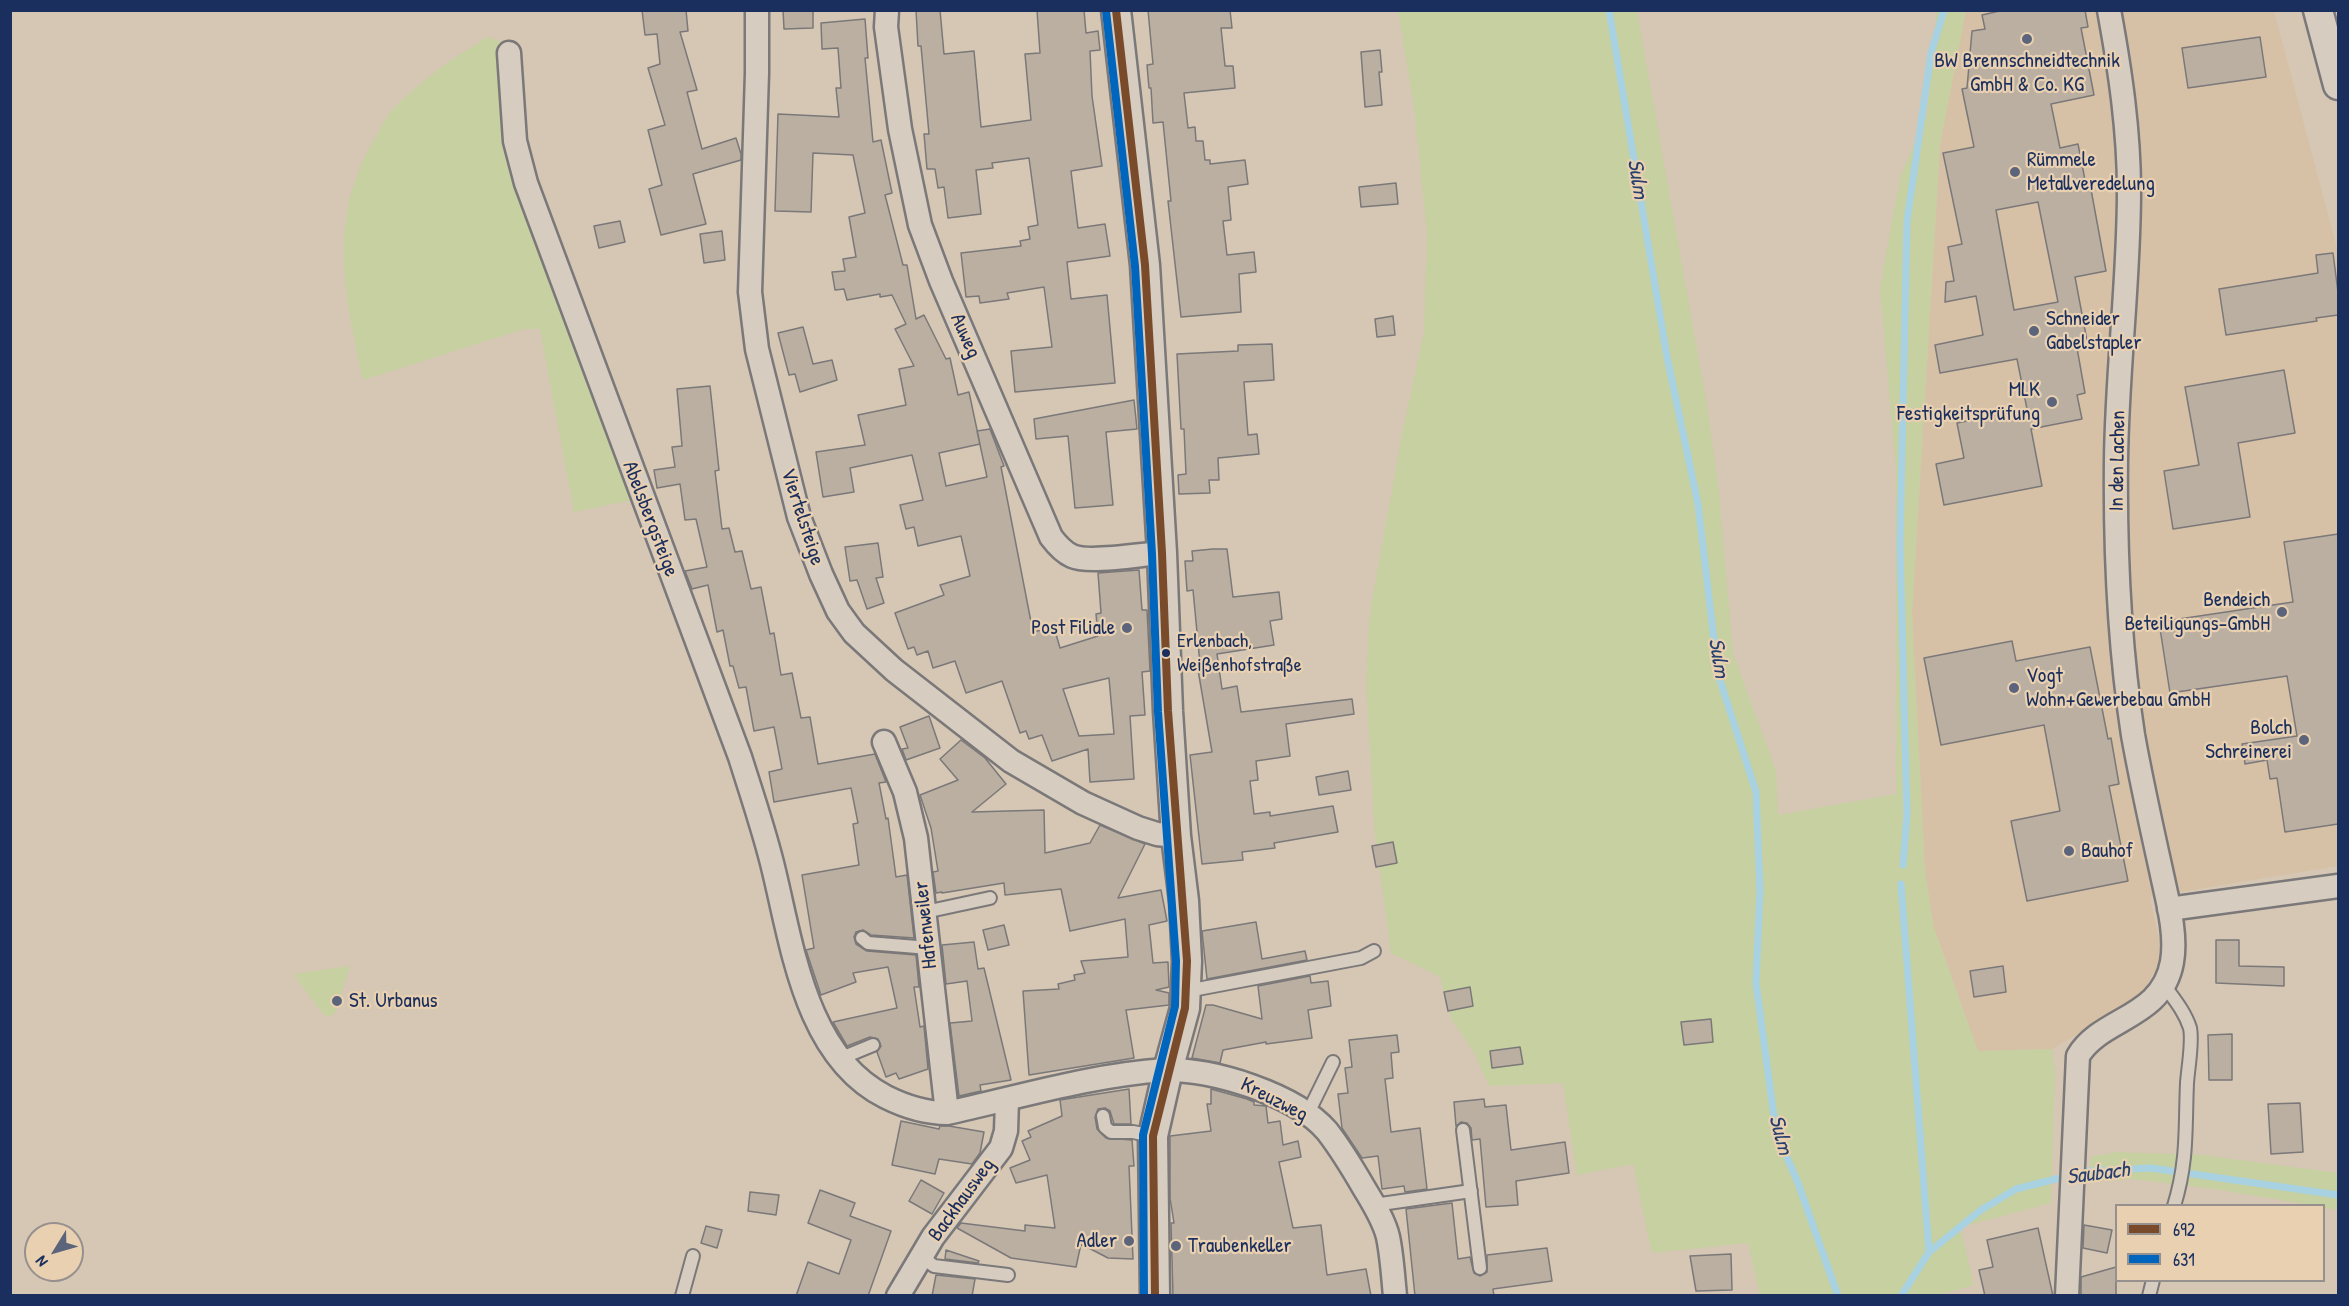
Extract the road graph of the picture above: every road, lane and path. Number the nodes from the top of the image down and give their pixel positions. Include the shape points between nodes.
1 (757, 10) edge
2 (887, 10) edge
3 (1116, 10) edge
4 (2109, 10) edge
5 (2318, 10) edge
6 (509, 53) dead end
7 (2338, 85) edge
8 (1162, 553) junction
9 (884, 742) dead end
10 (1176, 836) junction
11 (2338, 886) edge
12 (990, 898) dead end
13 (2169, 909) junction
14 (925, 912) junction
15 (862, 938) dead end
16 (929, 948) junction
17 (1374, 951) dead end
18 (2164, 985) junction
19 (1187, 991) junction
20 (873, 1045) dead end
21 (839, 1059) junction
22 (1332, 1062) dead end
23 (1167, 1070) junction
24 (1007, 1100) junction
25 (947, 1113) junction
26 (1307, 1114) junction
27 (1102, 1116) dead end
28 (1463, 1130) dead end
29 (1154, 1136) junction
30 (1471, 1191) junction
31 (2175, 1204) edge
32 (1374, 1205) junction
33 (693, 1256) dead end
34 (922, 1257) junction
35 (1480, 1268) dead end
36 (1008, 1275) dead end
37 (682, 1296) edge
38 (898, 1296) edge
39 (1155, 1296) edge
40 (1395, 1296) edge
41 (2067, 1296) edge

1 - 10 street, Viertelsteige via 750,292 757,349 799,517 838,611 854,633 894,670 1011,761 1083,803 1138,828
2 - 8 street, Auweg via 900,129 920,225 1051,537 1074,557 1087,559
3 - 8 street via 1145,265
4 - 13 street, In den Lachen via 2121,74 2129,192 2116,459 2117,570 2133,735
5 - 7 street
6 - 21 street, Abelsbergsteige via 515,141 526,183 740,758 768,846 802,983 819,1026
8 - 10 street
9 - 14 street, Hafenweiler via 905,792 916,838
10 - 19 street via 1184,901
11 - 13 street
12 - 14 lane
13 - 18 street, In den Lachen via 2172,962
14 - 16 street, Hafenweiler
15 - 16 lane via 868,943
16 - 25 street, Hafenweiler
17 - 19 lane via 1361,958
18 - 31 lane via 2183,1011 2190,1030 2187,1149
18 - 41 street, In den Lachen via 2132,1016 2085,1044 2078,1056
19 - 23 street
20 - 21 lane
21 - 25 street via 873,1091 928,1113
22 - 26 lane
23 - 24 street via 1082,1082
23 - 26 street, Kreuzweg via 1227,1077
23 - 29 street
24 - 25 street
24 - 34 street, Backhausweg via 1001,1148
26 - 32 street, Kreuzweg via 1326,1130
27 - 29 lane via 1111,1132
28 - 30 lane
29 - 39 street
30 - 32 lane
30 - 35 lane
32 - 40 street, Kreuzweg via 1387,1236
33 - 37 lane
34 - 36 lane via 934,1266
34 - 38 street, Backhausweg

